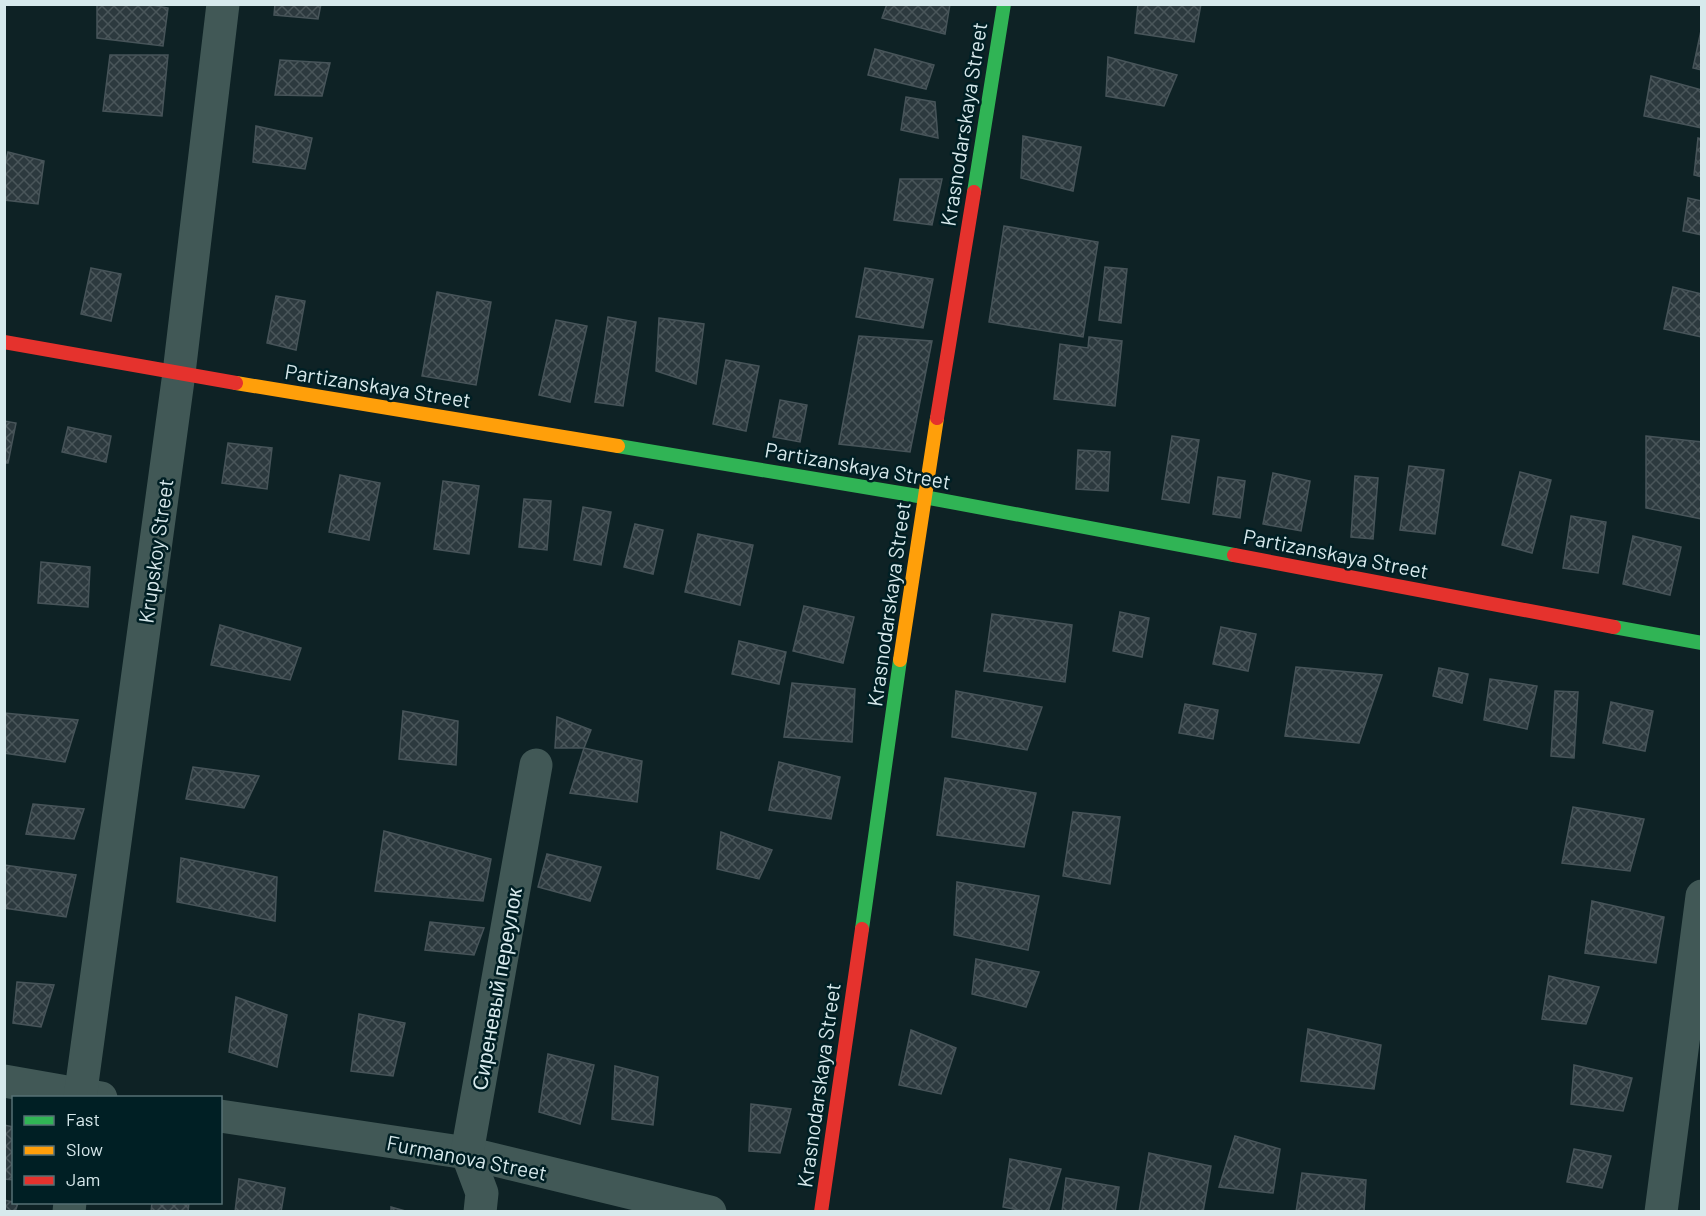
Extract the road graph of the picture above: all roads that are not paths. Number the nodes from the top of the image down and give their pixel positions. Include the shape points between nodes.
1 (223, 4) edge
2 (1004, 4) edge
3 (4, 342) edge
4 (179, 373) junction
5 (924, 497) junction
6 (1701, 643) edge
7 (536, 765) dead end
8 (1701, 896) edge
9 (4, 1081) edge
10 (87, 1096) edge
11 (222, 1116) edge
12 (467, 1153) junction
13 (480, 1212) edge
14 (710, 1212) edge
15 (820, 1212) edge
16 (1661, 1212) edge

1 - 4 street, Krupskoy Street
2 - 5 street, Krasnodarskaya Street
3 - 4 street, Partizanskaya Street
4 - 5 street, Partizanskaya Street
4 - 10 street, Krupskoy Street
5 - 6 street, Partizanskaya Street
5 - 15 street, Krasnodarskaya Street
7 - 12 street, Сиреневый переулок
8 - 16 street
9 - 10 street
11 - 12 street, Furmanova Street
12 - 13 street via 482,1193
12 - 14 street, Furmanova Street

